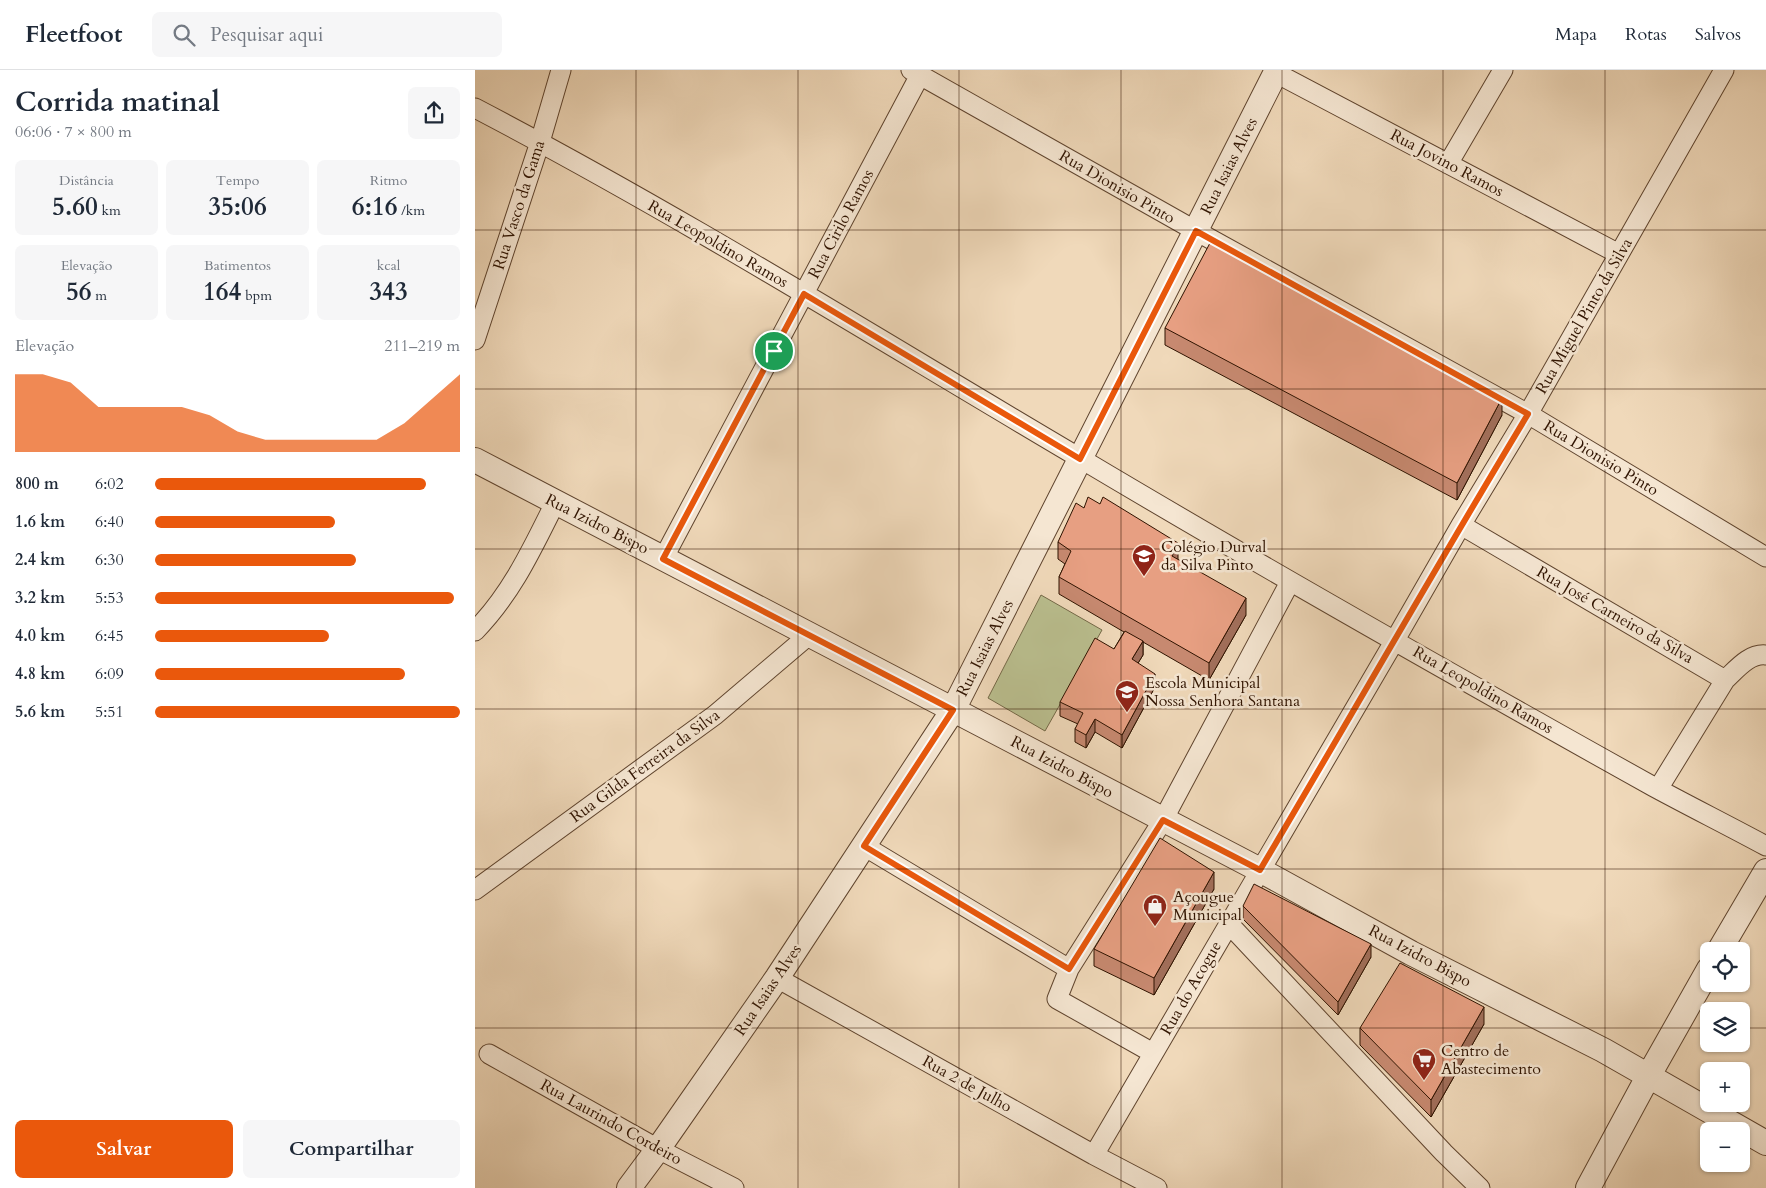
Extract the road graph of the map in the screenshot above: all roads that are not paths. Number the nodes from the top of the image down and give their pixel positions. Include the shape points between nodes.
1 (561, 70) edge
2 (1503, 70) edge
3 (1724, 70) edge
4 (1276, 71) edge
5 (915, 72) edge
6 (475, 108) edge
7 (540, 142) junction
8 (1448, 164) junction
9 (1196, 231) junction
10 (1619, 254) junction
11 (804, 294) junction
12 (475, 340) edge
13 (1528, 414) junction
14 (1080, 459) junction
15 (475, 460) edge
16 (555, 503) junction
17 (1461, 525) junction
18 (1766, 557) edge
19 (663, 559) junction
20 (1290, 582) junction
21 (475, 631) edge
22 (809, 635) junction
23 (1395, 640) junction
24 (1766, 655) edge
25 (1725, 680) junction
26 (953, 710) junction
27 (1658, 789) junction
28 (1163, 820) junction
29 (864, 846) junction
30 (1766, 846) edge
31 (1260, 870) junction
32 (1766, 871) edge
33 (475, 890) edge
34 (1229, 924) junction
35 (1724, 942) edge
36 (1069, 969) junction
37 (777, 978) junction
38 (1700, 985) edge
39 (1153, 1053) junction
40 (489, 1054) dead end
41 (1649, 1075) junction
42 (1766, 1143) edge
43 (658, 1149) junction
44 (1094, 1155) junction
45 (629, 1188) edge
46 (734, 1188) edge
47 (1157, 1188) edge
48 (1480, 1188) edge
49 (1588, 1188) edge

1 - 7 street, Rua Vasco da Gama
2 - 8 street
3 - 10 street, Rua Miguel Pinto da Silva
4 - 8 street, Rua Jovino Ramos
4 - 9 street, Rua Isaias Alves
5 - 9 street, Rua Dionisio Pinto
5 - 11 street, Rua Cirilo Ramos
6 - 7 street, Rua Leopoldino Ramos
7 - 11 street, Rua Leopoldino Ramos
7 - 12 street, Rua Vasco da Gama
8 - 10 street, Rua Jovino Ramos
9 - 13 street, Rua Dionisio Pinto
9 - 14 street, Rua Isaias Alves
10 - 13 street, Rua Miguel Pinto da Silva
11 - 14 street, Rua Leopoldino Ramos
11 - 19 street, Rua Cirilo Ramos
13 - 17 street, Rua Miguel Pinto da Silva
13 - 18 street, Rua Dionisio Pinto
14 - 20 street, Rua Leopoldino Ramos
14 - 26 street, Rua Isaias Alves
15 - 16 street, Rua Izidro Bispo
16 - 19 street, Rua Izidro Bispo
16 - 21 street via 517,578
17 - 23 street, Rua Miguel Pinto da Silva
17 - 25 street, Rua José Carneiro da Silva
19 - 22 street, Rua Izidro Bispo
20 - 23 street, Rua Leopoldino Ramos
20 - 28 street, Rua do Acogue
22 - 26 street, Rua Izidro Bispo
22 - 33 street, Rua Gilda Ferreira da Silva via 715,715
23 - 27 street, Rua Leopoldino Ramos
23 - 31 street, Rua Miguel Pinto da Silva
24 - 25 street via 1751,658
25 - 27 street
26 - 28 street, Rua Izidro Bispo
26 - 29 street, Rua Isaias Alves
27 - 30 street, Rua Leopoldino Ramos
28 - 31 street, Rua Izidro Bispo
28 - 36 street, Rua do Acogue
29 - 36 street
29 - 37 street, Rua Isaias Alves
31 - 34 street, Rua do Acogue
31 - 41 street, Rua Izidro Bispo via 1411,953
32 - 35 street
34 - 39 street, Rua do Acogue
34 - 48 street via 1443,1153
36 - 39 street, Rua do Acogue via 1057,999
37 - 43 street, Rua Isaias Alves
37 - 44 street, Rua 2 de Julho
38 - 41 street
39 - 44 street, Rua do Acogue
40 - 43 street, Rua Laurindo Cordeiro
41 - 42 street, Rua Izidro Bispo
41 - 49 street
43 - 45 street, Rua Isaias Alves
43 - 46 street, Rua Laurindo Cordeiro
44 - 47 street, Rua 2 de Julho

